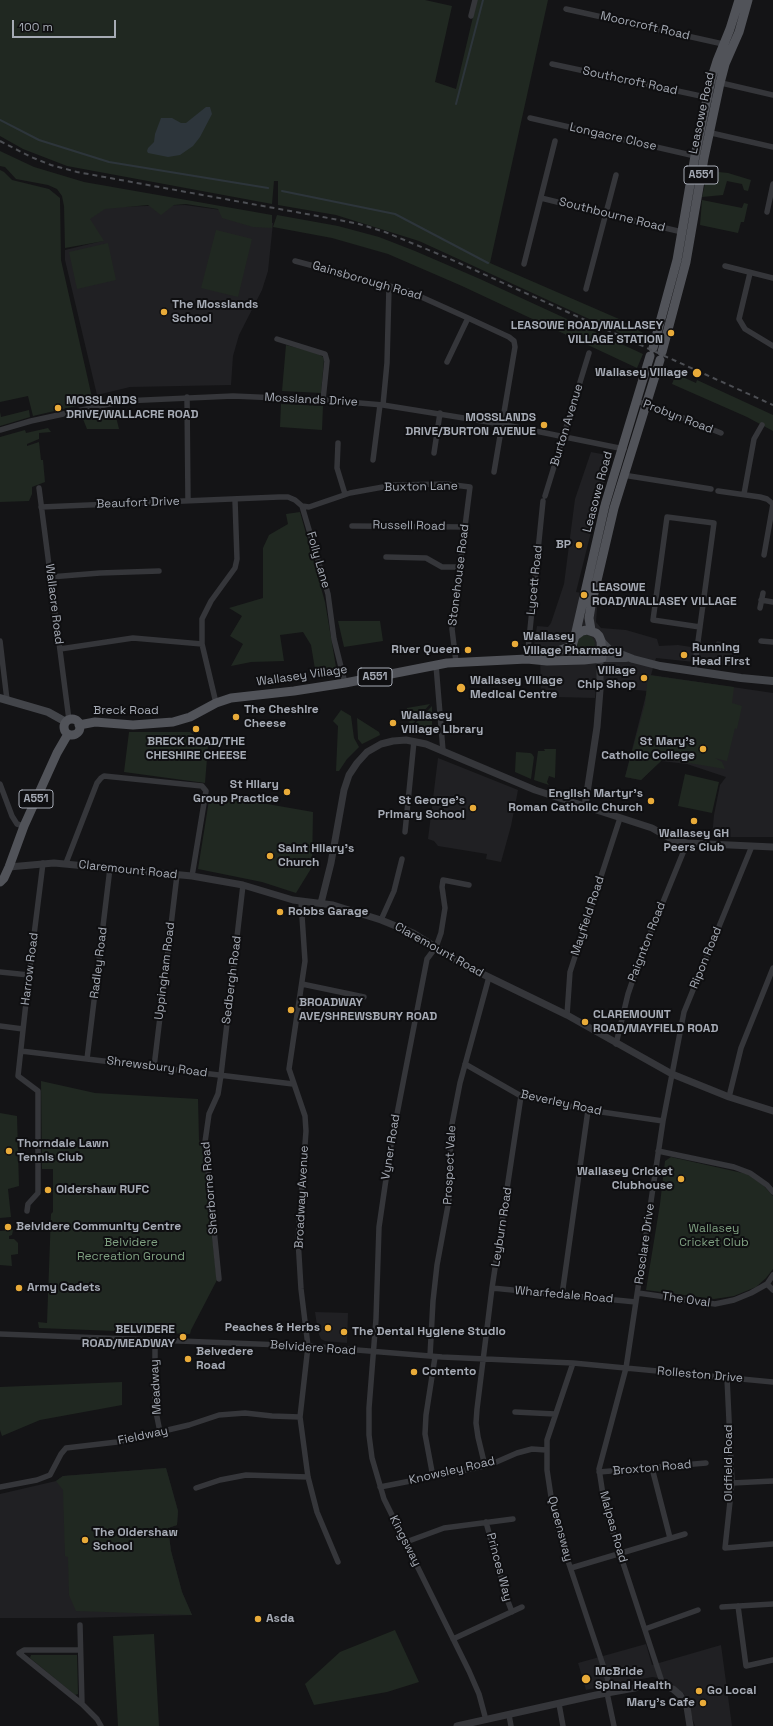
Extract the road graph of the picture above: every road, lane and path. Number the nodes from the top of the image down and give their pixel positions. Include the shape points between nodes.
1 (475, 0) edge
2 (739, 0) edge
3 (748, 0) edge
4 (566, 9) dead end
5 (471, 16) dead end
6 (723, 44) junction
7 (552, 64) dead end
8 (716, 82) junction
9 (773, 95) edge
10 (712, 99) junction
11 (530, 118) dead end
12 (705, 131) junction
13 (555, 141) dead end
14 (773, 147) edge
15 (695, 156) junction
16 (616, 175) dead end
17 (773, 184) edge
18 (772, 197) edge
19 (541, 198) junction
20 (767, 212) dead end
21 (606, 214) junction
22 (682, 232) junction
23 (295, 261) dead end
24 (524, 264) dead end
25 (725, 266) dead end
26 (750, 273) junction
27 (773, 278) edge
28 (389, 287) junction
29 (586, 289) dead end
30 (468, 318) junction
31 (277, 339) dead end
32 (773, 346) edge
33 (588, 353) dead end
34 (447, 362) dead end
35 (187, 397) junction
36 (323, 400) junction
37 (636, 402) junction
38 (646, 404) junction
39 (382, 405) junction
40 (440, 413) junction
41 (501, 424) junction
42 (762, 425) dead end
43 (0, 430) edge
44 (721, 433) dead end
45 (564, 436) junction
46 (338, 443) dead end
47 (622, 449) junction
48 (631, 452) junction
49 (434, 453) dead end
50 (373, 460) dead end
51 (494, 472) dead end
52 (620, 474) junction
53 (470, 487) joint
54 (39, 488) dead end
55 (711, 489) dead end
56 (718, 491) dead end
57 (345, 494) junction
58 (744, 494) junction
59 (544, 499) joint
60 (235, 500) junction
61 (188, 501) junction
62 (773, 504) edge
63 (302, 506) junction
64 (41, 507) junction
65 (352, 526) dead end
66 (466, 527) junction
67 (764, 555) dead end
68 (386, 557) dead end
69 (459, 567) junction
70 (159, 571) dead end
71 (50, 577) junction
72 (763, 593) dead end
73 (761, 600) junction
74 (773, 602) edge
75 (760, 608) dead end
76 (700, 627) junction
77 (591, 630) junction
78 (575, 636) junction
79 (0, 641) edge
80 (601, 641) junction
81 (761, 641) dead end
82 (773, 642) edge
83 (202, 644) junction
84 (572, 646) junction
85 (60, 649) junction
86 (601, 658) junction
87 (531, 659) junction
88 (633, 659) junction
89 (584, 660) junction
90 (456, 662) junction
91 (436, 665) junction
92 (694, 671) junction
93 (773, 681) edge
94 (346, 683) junction
95 (4, 699) edge
96 (216, 703) junction
97 (67, 721) junction
98 (79, 725) junction
99 (68, 734) junction
100 (414, 741) junction
101 (443, 751) junction
102 (0, 784) edge
103 (585, 806) junction
104 (620, 818) junction
105 (24, 826) junction
106 (405, 832) dead end
107 (687, 843) junction
108 (752, 846) junction
109 (773, 847) edge
110 (402, 859) dead end
111 (43, 863) junction
112 (66, 863) junction
113 (9, 867) junction
114 (110, 868) junction
115 (177, 875) junction
116 (192, 876) junction
117 (0, 882) edge
118 (243, 885) junction
119 (469, 885) dead end
120 (301, 901) junction
121 (321, 903) junction
122 (381, 920) junction
123 (436, 947) junction
124 (773, 968) edge
125 (0, 972) edge
126 (29, 976) junction
127 (489, 977) junction
128 (302, 984) junction
129 (364, 997) dead end
130 (567, 1015) junction
131 (0, 1026) edge
132 (23, 1029) junction
133 (616, 1044) junction
134 (21, 1051) junction
135 (88, 1059) junction
136 (465, 1064) junction
137 (154, 1067) junction
138 (672, 1074) junction
139 (221, 1075) junction
140 (293, 1084) junction
141 (522, 1096) junction
142 (729, 1096) junction
143 (588, 1110) junction
144 (773, 1111) edge
145 (663, 1121) junction
146 (658, 1151) junction
147 (773, 1192) edge
148 (28, 1211) dead end
149 (773, 1275) edge
150 (219, 1279) dead end
151 (767, 1284) junction
152 (492, 1288) junction
153 (773, 1290) edge
154 (638, 1293) junction
155 (562, 1295) junction
156 (636, 1302) junction
157 (0, 1334) edge
158 (155, 1340) junction
159 (308, 1346) junction
160 (374, 1351) junction
161 (432, 1356) junction
162 (483, 1359) junction
163 (573, 1363) junction
164 (626, 1368) junction
165 (727, 1378) junction
166 (773, 1382) edge
167 (515, 1412) dead end
168 (555, 1414) junction
169 (300, 1417) junction
170 (160, 1432) junction
171 (546, 1450) junction
172 (706, 1463) dead end
173 (485, 1466) junction
174 (652, 1468) junction
175 (599, 1472) junction
176 (308, 1477) junction
177 (433, 1478) junction
178 (773, 1481) edge
179 (732, 1483) junction
180 (0, 1487) edge
181 (380, 1487) junction
182 (196, 1488) dead end
183 (513, 1519) dead end
184 (486, 1522) junction
185 (685, 1534) dead end
186 (670, 1538) junction
187 (406, 1542) junction
188 (773, 1544) edge
189 (620, 1553) junction
190 (338, 1562) dead end
191 (570, 1568) junction
192 (773, 1604) edge
193 (738, 1606) junction
194 (522, 1607) dead end
195 (722, 1607) dead end
196 (698, 1610) dead end
197 (512, 1612) junction
198 (80, 1625) dead end
199 (645, 1629) junction
200 (453, 1639) junction
201 (80, 1650) junction
202 (773, 1660) edge
203 (664, 1685) junction
204 (609, 1692) junction
205 (82, 1704) junction
206 (559, 1704) junction
207 (509, 1715) junction
208 (486, 1720) junction
209 (101, 1726) edge
210 (460, 1726) edge
211 (512, 1726) edge
212 (563, 1726) edge
213 (614, 1726) edge
214 (690, 1726) edge

1 - 5 street
2 - 6 main road, Leasowe Road / A551
3 - 8 main road, Leasowe Road / A551 via 739,32
4 - 6 street, Moorcroft Road
6 - 8 main road, Leasowe Road / A551
7 - 10 street, Southcroft Road
8 - 9 street
8 - 10 main road, Leasowe Road / A551
10 - 12 main road, Leasowe Road / A551
11 - 15 street, Longacre Close
12 - 14 street
12 - 15 main road, Leasowe Road / A551
12 - 38 main road, Leasowe Road / A551 via 686,262
13 - 19 street
15 - 22 main road, Leasowe Road / A551
16 - 21 street
17 - 18 street
18 - 20 street
19 - 21 street, Southbourne Road
19 - 24 street
21 - 22 street, Southbourne Road
21 - 29 street
22 - 37 main road, Leasowe Road / A551 via 670,290
23 - 28 street, Gainsborough Road
25 - 26 street
26 - 27 street
26 - 32 street via 739,319 745,330
28 - 30 street, Gainsborough Road via 427,298
28 - 39 street via 387,363
30 - 34 street
30 - 41 street, Gainsborough Road via 514,341 515,348
31 - 36 street via 319,351 327,356
33 - 45 street, Burton Avenue
35 - 36 street, Mosslands Drive via 233,396
35 - 43 street, Mosslands Drive via 123,401
35 - 61 street
36 - 39 street, Mosslands Drive
37 - 38 street, Probyn Road
37 - 47 main road, Leasowe Road / A551
38 - 44 street, Probyn Road
38 - 48 main road, Leasowe Road / A551
39 - 40 street, Mosslands Drive
39 - 50 street
40 - 41 street, Mosslands Drive
40 - 49 street
41 - 45 street, Mosslands Drive
41 - 51 street
42 - 58 street via 754,439
45 - 47 street, Mosslands Drive
45 - 59 street, Burton Avenue
46 - 57 street via 337,468
47 - 48 street, Mosslands Drive
47 - 52 main road, Leasowe Road / A551
48 - 52 main road, Leasowe Road / A551
52 - 55 street
52 - 77 main road, Leasowe Road / A551 via 589,618
52 - 78 main road, Leasowe Road / A551 via 602,518
53 - 57 street, Buxton Lane via 446,484 394,485
53 - 66 street, Stonehouse Road
54 - 64 street, Wallacre Road
56 - 58 street
57 - 63 street, Buxton Lane via 309,507
58 - 62 street via 760,496
59 - 87 street, Lycett Road
60 - 61 street, Beaufort Drive
60 - 63 street via 288,497
60 - 83 street via 238,559 235,568 206,609 202,619
61 - 64 street, Beaufort Drive
62 - 67 street
63 - 94 street, Folly Lane via 328,594 334,639
64 - 71 street, Wallacre Road
65 - 66 street, Russell Road
66 - 69 street, Stonehouse Road
68 - 69 street via 426,558 442,567
69 - 90 street, Stonehouse Road via 452,629
70 - 71 street
71 - 85 street, Wallacre Road
72 - 73 street
73 - 74 street
73 - 75 street
76 - 76 street via 714,523 666,517 653,620
76 - 92 street
77 - 78 main road via 582,631
77 - 80 main road
78 - 84 main road
79 - 95 street
80 - 86 main road
80 - 88 main road via 610,650
81 - 82 street
83 - 85 street via 133,638
83 - 96 street
84 - 87 main road, Wallasey Village / A551
84 - 89 main road via 576,655
85 - 97 street, Wallacre Road
86 - 88 main road
86 - 89 main road
86 - 103 street via 597,727
87 - 89 main road, Wallasey Village / A551
87 - 90 main road, Wallasey Village / A551
88 - 92 main road
90 - 91 main road, Wallasey Village / A551
91 - 94 main road, Wallasey Village / A551
91 - 101 street
92 - 93 main road
94 - 96 main road, Wallasey Village / A551 via 231,698
95 - 97 main road via 48,712
96 - 98 main road, Breck Road / A551 via 190,717 173,722 133,725 95,722
97 - 98 main road via 74,720
97 - 99 main road via 64,727
98 - 99 main road, A551 via 76,734
99 - 105 main road, A551
100 - 101 street
100 - 106 street
100 - 121 street via 400,740 381,744 367,752 349,775
101 - 103 street via 528,787
102 - 105 street via 16,824
103 - 104 street
104 - 107 street
104 - 130 street, Mayfield Road via 570,972
105 - 113 main road, A551
107 - 108 street
107 - 133 street, Paignton Road via 638,964
108 - 109 street
108 - 138 street, Ripon Road via 684,1012
110 - 122 street via 394,891
111 - 112 street, Claremount Road
111 - 113 street, Claremount Road
111 - 126 street, Harrow Road
112 - 114 street, Claremount Road
112 - 116 street via 97,783 104,776 202,786 206,790
113 - 117 main road, A551
114 - 115 street, Claremount Road
114 - 135 street, Radley Road
115 - 116 street, Claremount Road
115 - 137 street, Uppingham Road
116 - 118 street, Claremount Road
118 - 120 street, Claremount Road
118 - 139 street, Sedbergh Road
119 - 123 street, Vyner Road via 443,880 445,908
120 - 121 street, Claremount Road
120 - 128 street, Broadway Avenue via 305,961
121 - 122 street, Claremount Road
122 - 123 street, Claremount Road via 413,933
123 - 127 street, Claremount Road
123 - 160 street, Vyner Road via 427,959 391,1145 379,1227
124 - 142 street via 741,1048
125 - 126 street
126 - 132 street, Harrow Road
127 - 130 street, Claremount Road
127 - 136 street, Prospect Vale
128 - 129 street
128 - 140 street, Broadway Avenue via 289,1069
130 - 133 street, Claremount Road
131 - 132 street
132 - 134 street, Harrow Road
133 - 138 street, Claremount Road
134 - 135 street, Shrewsbury Road
134 - 148 street, Harrow Road via 18,1076 38,1091 38,1193 28,1204
135 - 137 street, Shrewsbury Road
136 - 141 street, Beverley Road
136 - 161 street, Prospect Vale via 452,1124 451,1178 436,1279
137 - 139 street, Shrewsbury Road
138 - 142 street, Claremount Road
138 - 145 street, Rosclare Drive
139 - 140 street, Shrewsbury Road
139 - 150 street, Sherborne Road via 218,1094 209,1114 205,1142
140 - 159 street, Broadway Avenue via 301,1104 306,1131 298,1239
141 - 143 street, Beverley Road
141 - 152 street, Leyburn Road
142 - 144 street, Claremount Road
143 - 145 street, Beverley Road
143 - 155 street
145 - 146 street, Rosclare Drive
146 - 147 street via 734,1167 750,1173 767,1184
146 - 154 street, Rosclare Drive
149 - 151 street, The Oval
151 - 153 street
151 - 154 street, The Oval via 734,1300 715,1304
152 - 155 street, Wharfedale Road
152 - 162 street, Leyburn Road
154 - 156 street, Rosclare Drive
155 - 156 street, Wharfedale Road
156 - 164 street, Rosclare Drive
157 - 158 street, Belvidere Road
158 - 159 street, Belvidere Road
158 - 170 street, Meadway via 155,1407
159 - 160 street, Belvidere Road
159 - 169 street, Broadway Avenue
160 - 161 street, Belvidere Road
160 - 181 street, Kingsway via 369,1435
161 - 162 street, Belvidere Road
161 - 177 street, Prospect Vale via 425,1434
162 - 163 street, Belvidere Road
162 - 173 street, Leyburn Road via 476,1423
163 - 164 street, Belvidere Road
163 - 168 street, Queensway
164 - 165 street, Rolleston Drive
164 - 175 street, Malpas Road
165 - 166 street, Rolleston Drive
165 - 179 street, Oldfield Road
167 - 168 street
168 - 171 street, Queensway
169 - 170 street, Fieldway via 245,1413 219,1415
169 - 176 street, Broadway Avenue
170 - 180 street, Fieldway via 118,1442 66,1448 60,1454 50,1475
171 - 173 street, Knowsley Road via 517,1453
171 - 191 street, Queensway via 553,1510
172 - 174 street, Broxton Road
173 - 177 street, Knowsley Road
174 - 175 street, Broxton Road
174 - 186 street
175 - 189 street, Malpas Road via 606,1508
176 - 182 street via 246,1475
176 - 190 street, Broadway Avenue via 318,1512
177 - 181 street, Knowsley Road
178 - 179 street
179 - 188 street, Oldfield Road via 725,1548
181 - 187 street, Kingsway
183 - 184 street, Princes Way
184 - 187 street, Princes Way via 444,1528
184 - 197 street, Princes Way
185 - 186 street
186 - 189 street
187 - 200 street, Kingsway
189 - 191 street
189 - 199 street, Malpas Road
191 - 204 street, Queensway
192 - 193 street
193 - 195 street
193 - 202 street via 746,1666
194 - 197 street, Princes Way
196 - 199 street
197 - 200 street, Princes Way
198 - 201 street
199 - 203 street, Malpas Road
200 - 208 street, Kingsway via 479,1694
201 - 205 street
201 - 205 street via 24,1650 19,1653
203 - 204 street
203 - 214 street via 680,1695 687,1707
204 - 206 street
204 - 213 street, Queensway
205 - 209 street
206 - 207 street
206 - 212 street
207 - 208 street
207 - 211 street
208 - 210 street

